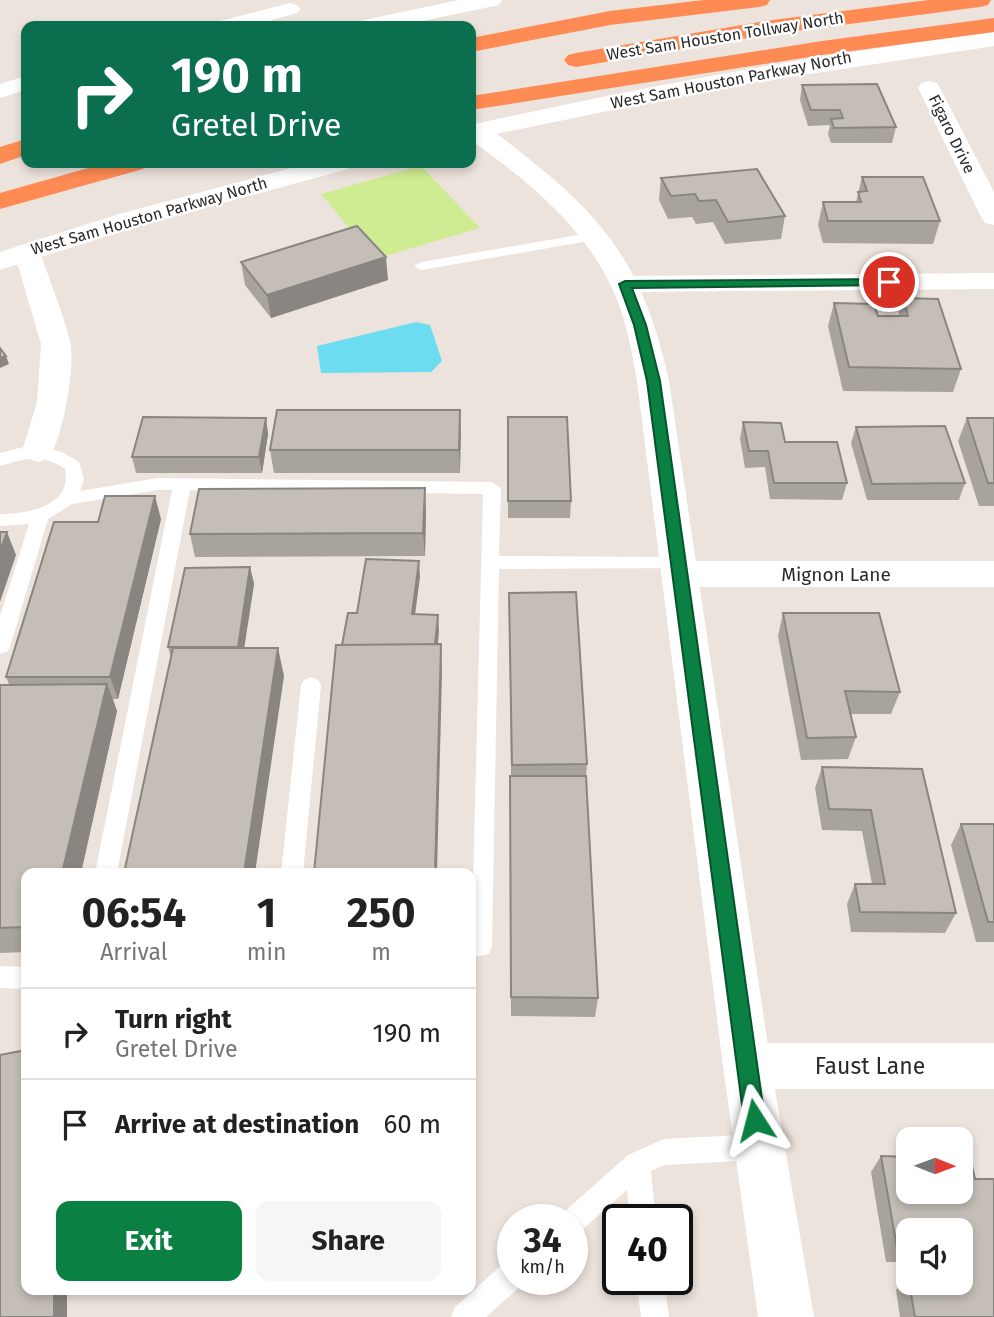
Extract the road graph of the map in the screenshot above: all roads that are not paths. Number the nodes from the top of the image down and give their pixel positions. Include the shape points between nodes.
1 (592, 0) edge
2 (759, 0) edge
3 (980, 0) edge
4 (555, 7) dead end
5 (498, 8) edge
6 (290, 9) edge
7 (246, 21) edge
8 (403, 21) edge
9 (467, 21) edge
10 (994, 25) edge
11 (994, 39) edge
12 (476, 44) edge
13 (560, 63) dead end
14 (21, 85) edge
15 (929, 88) dead end
16 (0, 91) edge
17 (476, 123) edge
18 (476, 123) edge
19 (476, 127) edge
20 (21, 150) edge
21 (0, 156) edge
22 (116, 168) edge
23 (320, 168) edge
24 (0, 201) edge
25 (994, 217) edge
26 (596, 236) junction
27 (13, 256) edge
28 (421, 266) dead end
29 (994, 281) edge
30 (625, 284) junction
31 (38, 451) junction
32 (0, 460) edge
33 (182, 485) junction
34 (66, 499) junction
35 (40, 515) junction
36 (0, 520) edge
37 (490, 563) junction
38 (678, 568) junction
39 (994, 574) edge
40 (0, 647) edge
41 (311, 685) dead end
42 (107, 868) edge
43 (293, 868) edge
44 (476, 948) edge
45 (0, 977) edge
46 (21, 978) edge
47 (747, 1066) junction
48 (994, 1066) edge
49 (759, 1147) junction
50 (637, 1164) junction
51 (641, 1204) edge
52 (588, 1208) edge
53 (497, 1289) edge
54 (652, 1295) edge
55 (465, 1317) edge
56 (655, 1317) edge
57 (786, 1317) edge

1 - 4 highway
2 - 12 highway, West Sam Houston Tollway North via 610,18
3 - 13 highway, West Sam Houston Tollway North via 778,26
5 - 8 street
5 - 9 highway
6 - 7 street
10 - 17 highway via 822,48
11 - 18 street, West Sam Houston Parkway North via 721,79
14 - 16 street
15 - 25 street, Figaro Drive
19 - 26 street via 561,197
20 - 21 highway
22 - 24 highway
23 - 27 street, West Sam Houston Parkway North
26 - 28 lane
26 - 30 street
27 - 31 street via 56,344 52,402
29 - 30 street
30 - 38 street via 653,381
31 - 32 lane
31 - 34 lane via 59,455 73,466 75,482
33 - 34 lane via 158,484
33 - 37 lane via 492,488
33 - 42 lane
34 - 35 lane
35 - 36 lane
35 - 40 lane
37 - 38 lane
37 - 44 lane via 481,947
38 - 39 street, Mignon Lane
38 - 47 street
41 - 43 lane
45 - 46 lane
47 - 48 street, Faust Lane
47 - 49 street
49 - 50 lane via 664,1152
49 - 57 street
50 - 51 lane
50 - 52 lane
53 - 55 lane
54 - 56 lane

